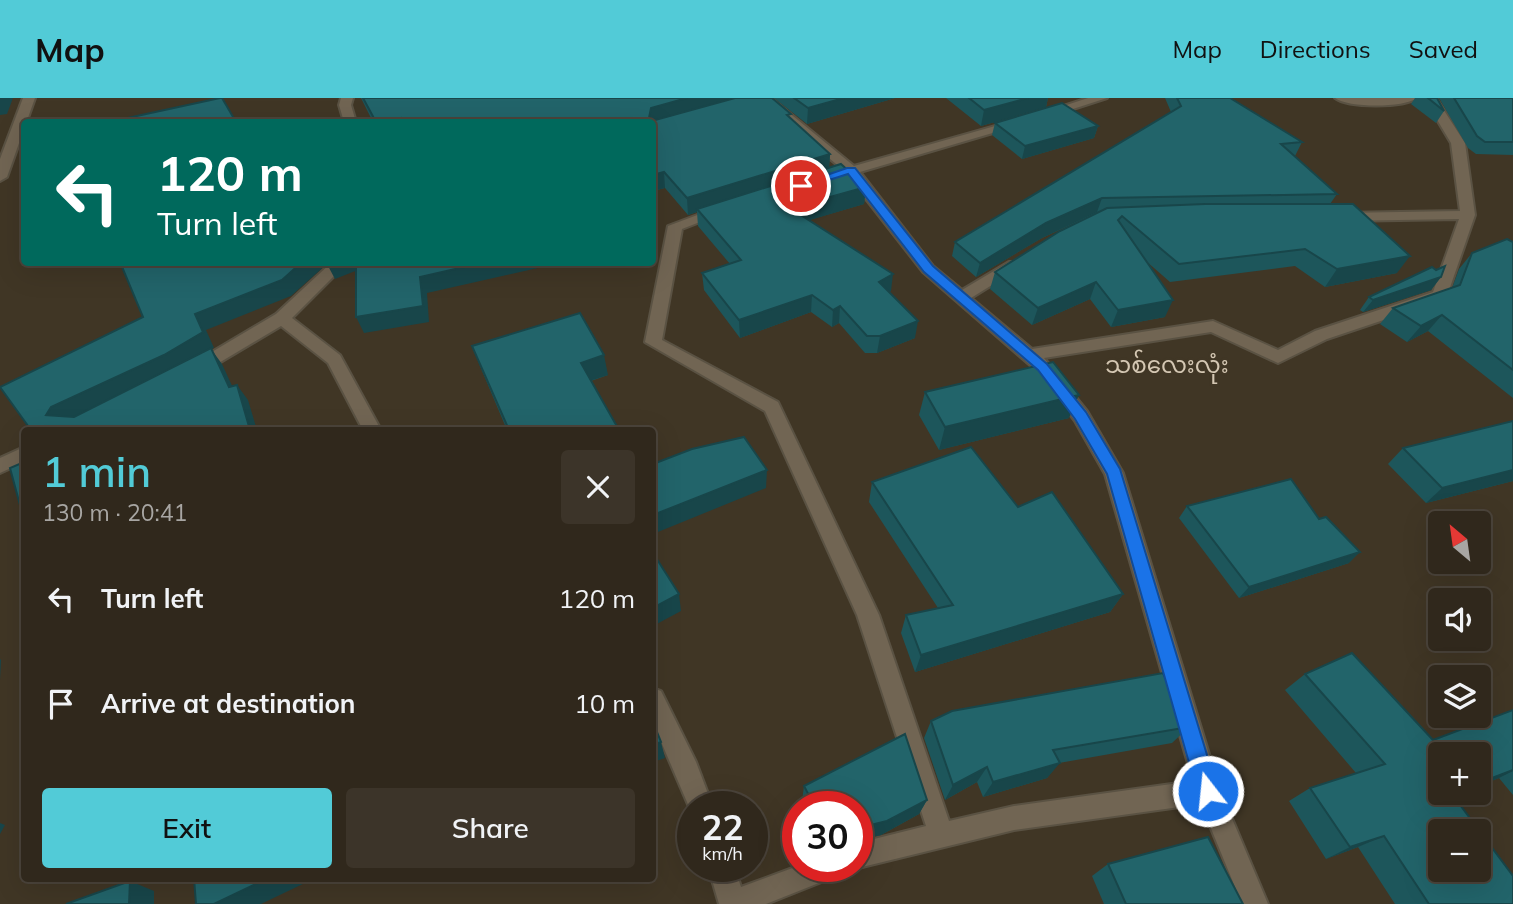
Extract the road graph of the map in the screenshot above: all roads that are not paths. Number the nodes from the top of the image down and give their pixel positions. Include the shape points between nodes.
1 (29, 98) edge
2 (347, 98) edge
3 (1101, 98) edge
4 (1341, 98) edge
5 (1411, 98) edge
6 (1430, 98) edge
7 (761, 100) edge
8 (21, 119) edge
9 (349, 119) edge
10 (21, 120) edge
11 (851, 170) junction
12 (0, 177) edge
13 (801, 186) edge
14 (738, 206) edge
15 (1468, 215) junction
16 (1321, 217) edge
17 (1027, 256) edge
18 (337, 266) edge
19 (961, 297) junction
20 (282, 318) junction
21 (1029, 355) junction
22 (183, 377) edge
23 (370, 427) edge
24 (21, 456) edge
25 (0, 466) edge
26 (656, 705) edge
27 (695, 791) edge
28 (1208, 791) junction
29 (941, 834) junction
30 (873, 851) edge
31 (726, 882) edge
32 (789, 882) edge
33 (733, 904) edge
34 (1255, 904) edge

1 - 8 street
2 - 9 street
3 - 11 street
4 - 5 street via 1370,102
6 - 15 street via 1458,143
7 - 11 street
10 - 12 street
11 - 13 street
11 - 19 street via 928,269
14 - 29 street via 676,226 653,342 772,407 868,615
15 - 16 street
15 - 21 street via 1440,295 1321,335 1278,357 1213,326
17 - 19 street
18 - 20 street
19 - 21 street
20 - 22 street
20 - 23 street via 334,359
21 - 28 street via 1081,415 1114,473
24 - 25 street
26 - 27 street
28 - 29 street via 1013,817
28 - 34 street
29 - 30 street
31 - 33 street
32 - 33 street

